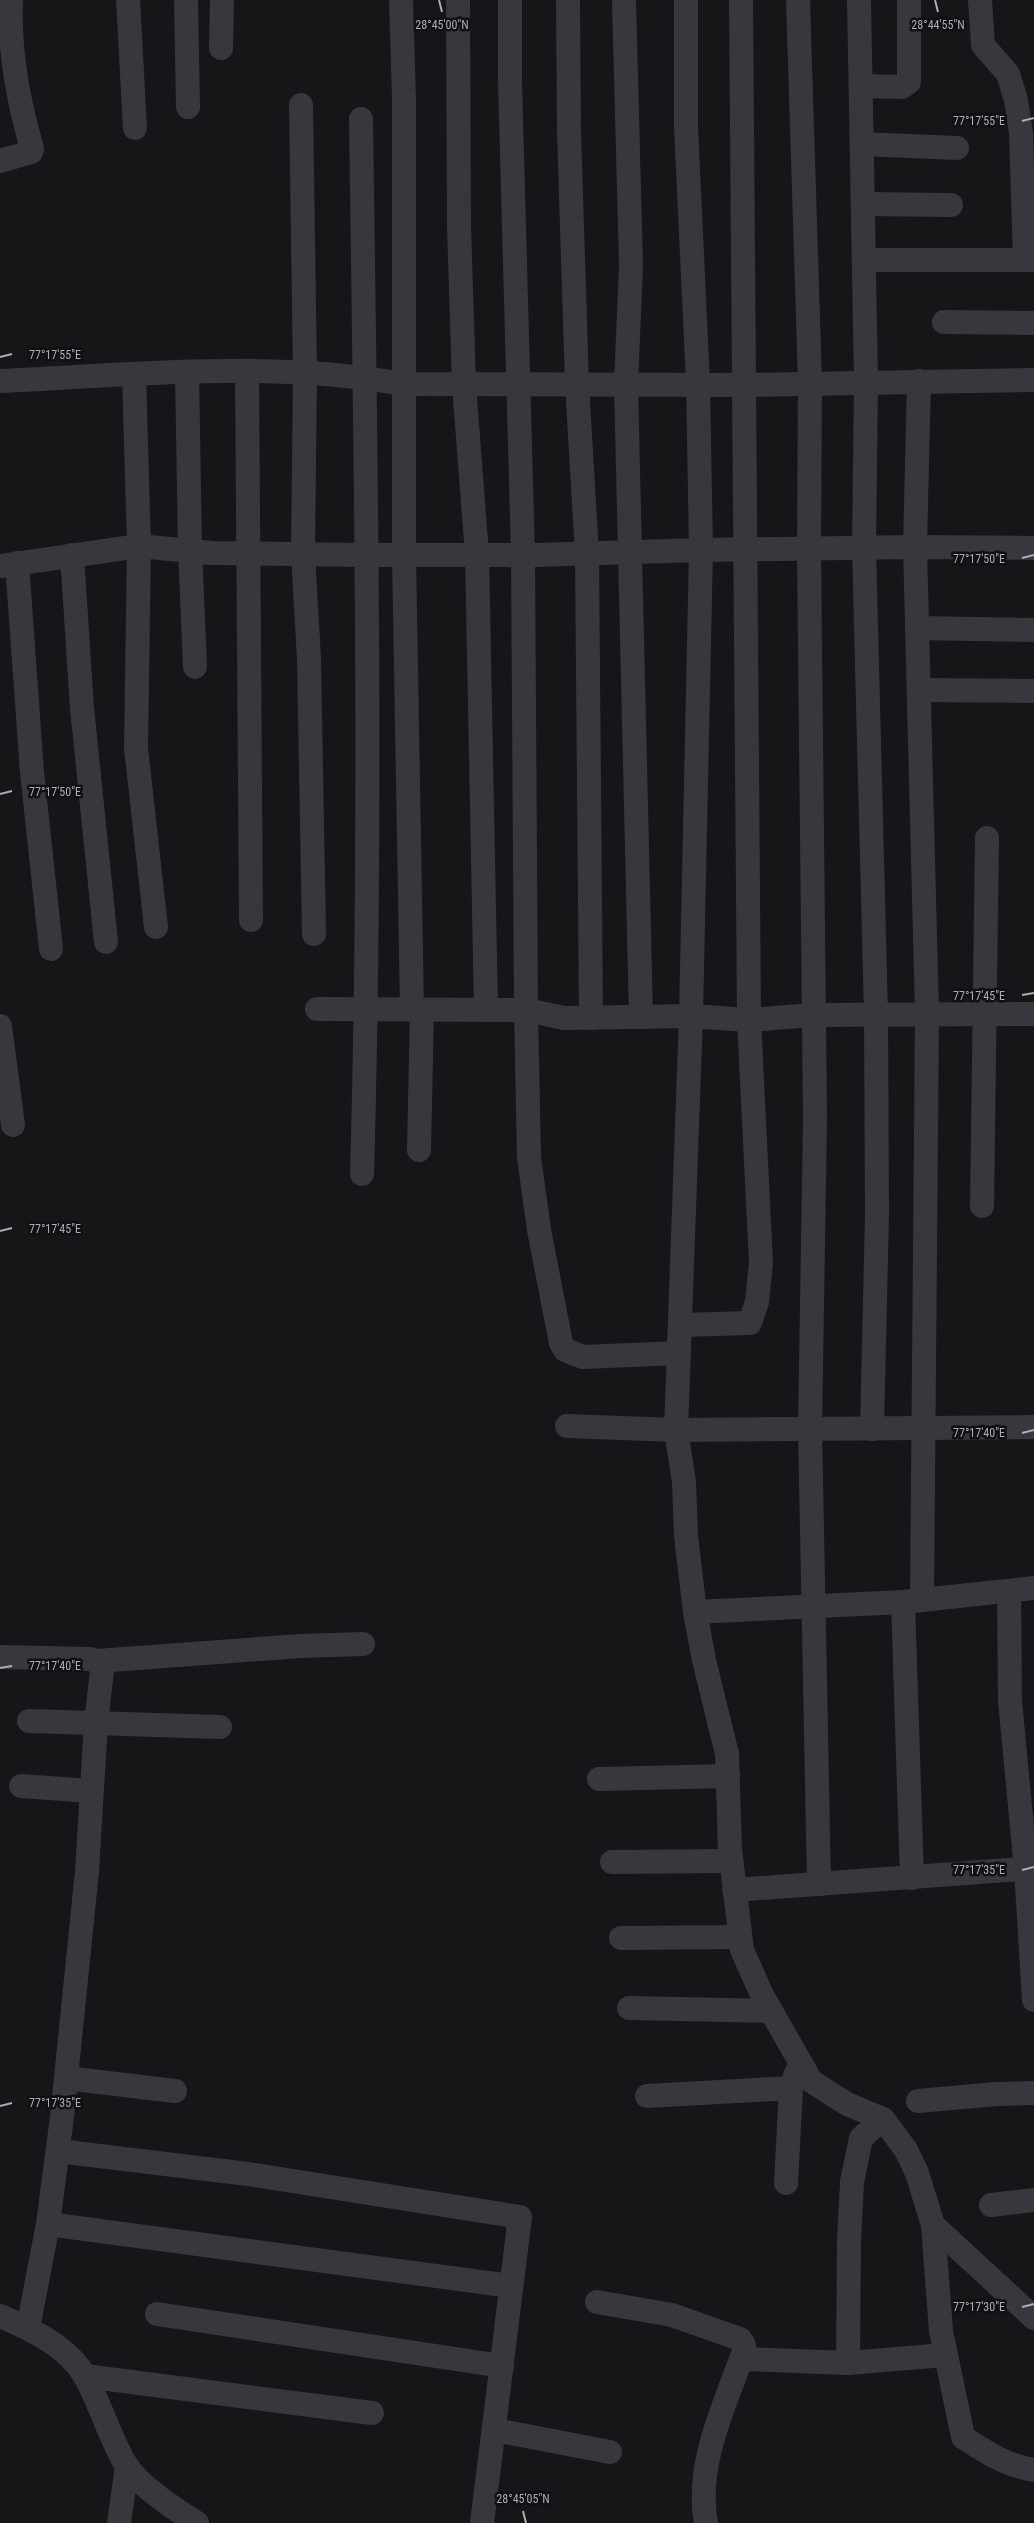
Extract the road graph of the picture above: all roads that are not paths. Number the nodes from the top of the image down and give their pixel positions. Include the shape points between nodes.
1 (11, 0) edge
2 (128, 0) edge
3 (186, 0) edge
4 (222, 0) edge
5 (401, 0) edge
6 (458, 0) edge
7 (510, 0) edge
8 (568, 0) edge
9 (624, 0) edge
10 (686, 0) edge
11 (741, 0) edge
12 (798, 0) edge
13 (858, 0) edge
14 (910, 0) edge
15 (980, 0) edge
16 (221, 48) dead end
17 (861, 86) junction
18 (300, 105) dead end
19 (188, 107) dead end
20 (361, 119) dead end
21 (136, 128) dead end
22 (1028, 133) edge
23 (862, 144) junction
24 (957, 148) dead end
25 (0, 162) edge
26 (863, 204) junction
27 (951, 204) dead end
28 (864, 260) junction
29 (1030, 260) edge
30 (944, 322) dead end
31 (1034, 323) edge
32 (187, 372) junction
33 (247, 372) junction
34 (305, 372) junction
35 (134, 374) junction
36 (364, 377) junction
37 (1034, 380) edge
38 (0, 381) edge
39 (866, 381) junction
40 (920, 381) junction
41 (810, 382) junction
42 (698, 383) junction
43 (403, 384) junction
44 (577, 384) junction
45 (626, 384) junction
46 (464, 385) junction
47 (519, 385) junction
48 (745, 385) junction
49 (139, 546) junction
50 (915, 547) junction
51 (864, 548) junction
52 (1034, 548) edge
53 (190, 549) junction
54 (746, 549) junction
55 (809, 549) junction
56 (701, 550) junction
57 (631, 552) junction
58 (303, 553) junction
59 (250, 554) junction
60 (404, 554) junction
61 (477, 554) junction
62 (587, 554) junction
63 (72, 555) junction
64 (366, 555) junction
65 (523, 555) junction
66 (8, 565) edge
67 (917, 628) junction
68 (1034, 630) edge
69 (194, 668) dead end
70 (919, 690) junction
71 (1034, 691) edge
72 (987, 838) dead end
73 (251, 920) dead end
74 (156, 927) dead end
75 (314, 934) dead end
76 (106, 942) dead end
77 (50, 949) dead end
78 (317, 1009) dead end
79 (367, 1010) junction
80 (417, 1010) junction
81 (486, 1010) junction
82 (526, 1010) junction
83 (876, 1014) junction
84 (927, 1014) junction
85 (984, 1014) junction
86 (1034, 1014) edge
87 (813, 1015) junction
88 (691, 1016) junction
89 (641, 1017) junction
90 (591, 1018) junction
91 (749, 1020) junction
92 (0, 1026) edge
93 (13, 1125) dead end
94 (419, 1150) dead end
95 (362, 1174) dead end
96 (982, 1206) dead end
97 (680, 1325) junction
98 (679, 1353) junction
99 (567, 1426) dead end
100 (1034, 1427) edge
101 (923, 1428) junction
102 (810, 1429) junction
103 (872, 1429) junction
104 (676, 1430) junction
105 (1034, 1588) edge
106 (1009, 1591) junction
107 (913, 1601) junction
108 (814, 1608) junction
109 (695, 1612) junction
110 (364, 1644) dead end
111 (0, 1656) edge
112 (97, 1661) junction
113 (28, 1721) dead end
114 (96, 1723) junction
115 (220, 1727) dead end
116 (728, 1776) junction
117 (599, 1779) dead end
118 (21, 1786) dead end
119 (91, 1791) junction
120 (732, 1861) junction
121 (612, 1862) dead end
122 (1030, 1869) edge
123 (912, 1878) junction
124 (819, 1884) junction
125 (734, 1890) junction
126 (740, 1937) junction
127 (621, 1938) dead end
128 (1034, 2000) edge
129 (629, 2008) dead end
130 (771, 2011) junction
131 (800, 2061) junction
132 (66, 2078) junction
133 (791, 2088) junction
134 (175, 2091) dead end
135 (1034, 2093) edge
136 (647, 2096) dead end
137 (918, 2101) dead end
138 (883, 2119) junction
139 (58, 2151) junction
140 (786, 2183) dead end
141 (1034, 2200) edge
142 (991, 2205) dead end
143 (48, 2224) junction
144 (933, 2225) junction
145 (511, 2286) junction
146 (597, 2302) dead end
147 (157, 2314) dead end
148 (0, 2316) edge
149 (1034, 2318) edge
150 (28, 2328) junction
151 (945, 2355) junction
152 (741, 2359) junction
153 (848, 2363) junction
154 (502, 2366) junction
155 (85, 2376) junction
156 (372, 2413) dead end
157 (495, 2430) junction
158 (610, 2452) dead end
159 (127, 2466) junction
160 (1034, 2470) edge
161 (120, 2523) edge
162 (198, 2523) edge
163 (482, 2523) edge
164 (706, 2523) edge

1 - 25 street via 16,86 32,149
2 - 21 street
3 - 19 street
4 - 16 street
5 - 43 street
6 - 46 street via 458,225
7 - 47 street
8 - 44 street
9 - 45 street via 631,265
10 - 42 street via 686,127
11 - 48 street
12 - 41 street
13 - 17 street
14 - 17 street via 909,82 902,87
15 - 22 street via 983,45 1008,74
17 - 23 street
18 - 34 street
20 - 36 street
22 - 29 street
23 - 24 street
23 - 26 street
26 - 27 street
26 - 28 street
28 - 29 street
28 - 39 street
30 - 31 street
32 - 33 street
32 - 35 street
32 - 53 street
33 - 34 street
33 - 59 street
34 - 36 street
34 - 58 street
35 - 38 street
35 - 49 street
36 - 43 street
36 - 64 street
37 - 40 street
39 - 40 street
39 - 41 street
39 - 51 street
40 - 50 street
41 - 48 street
41 - 55 street
42 - 45 street
42 - 48 street
42 - 56 street
43 - 46 street
43 - 60 street
44 - 45 street
44 - 47 street
44 - 62 street
45 - 57 street
46 - 47 street
46 - 61 street
47 - 65 street
48 - 54 street
49 - 53 street
49 - 63 street
49 - 74 street via 136,748
50 - 51 street
50 - 52 street
50 - 67 street
51 - 55 street
51 - 83 street
53 - 59 street
53 - 69 street
54 - 55 street
54 - 56 street
54 - 91 street
55 - 87 street
56 - 57 street
56 - 88 street
57 - 62 street
57 - 89 street
58 - 59 street
58 - 64 street
58 - 75 street via 310,659
59 - 73 street
60 - 61 street
60 - 64 street
60 - 80 street
61 - 65 street
61 - 81 street
62 - 65 street
62 - 90 street
63 - 66 street
63 - 76 street via 82,708
64 - 79 street
65 - 82 street
66 - 77 street
67 - 68 street
67 - 70 street
70 - 71 street
70 - 84 street
72 - 85 street
78 - 79 street
79 - 80 street
79 - 95 street
80 - 81 street
80 - 94 street
81 - 82 street
82 - 90 street via 564,1018
82 - 98 street via 530,1166 561,1343 565,1350 583,1357
83 - 84 street
83 - 87 street
83 - 103 street via 877,1214
84 - 85 street
84 - 101 street
85 - 86 street
85 - 96 street
87 - 91 street
87 - 102 street via 815,1119
88 - 89 street
88 - 91 street
88 - 97 street
89 - 90 street
91 - 97 street via 761,1263 757,1302 750,1322
92 - 93 street
97 - 98 street
98 - 104 street
99 - 104 street
100 - 101 street
101 - 103 street
101 - 107 street
102 - 103 street
102 - 104 street
102 - 108 street
104 - 109 street via 684,1482 686,1536
105 - 106 street
106 - 107 street
106 - 122 street via 1010,1701
107 - 108 street
107 - 123 street
108 - 109 street
108 - 124 street
109 - 116 street via 727,1754
110 - 112 street
111 - 112 street
112 - 114 street via 102,1670
113 - 114 street
114 - 115 street
114 - 119 street
116 - 117 street
116 - 120 street
118 - 119 street
119 - 132 street via 87,1871
120 - 121 street
120 - 125 street
122 - 123 street
122 - 128 street
123 - 124 street
124 - 125 street
125 - 126 street
126 - 127 street
126 - 130 street via 751,1975
129 - 130 street
130 - 131 street
131 - 133 street
131 - 138 street via 811,2081 818,2086 847,2104
132 - 134 street
132 - 139 street
133 - 136 street
133 - 140 street
135 - 137 street
138 - 144 street via 906,2150 917,2173
138 - 153 street via 861,2138 852,2182
139 - 143 street
139 - 145 street via 248,2174 520,2217
141 - 142 street
143 - 145 street
143 - 150 street
144 - 149 street
144 - 151 street
145 - 154 street
146 - 152 street via 672,2314 740,2339 744,2345
147 - 154 street
148 - 150 street
150 - 155 street via 59,2349
151 - 153 street
151 - 160 street via 963,2437 1019,2468
152 - 153 street
152 - 164 street via 715,2430 706,2467
154 - 157 street
155 - 156 street
155 - 159 street
157 - 158 street
157 - 163 street
159 - 161 street
159 - 162 street via 161,2500

